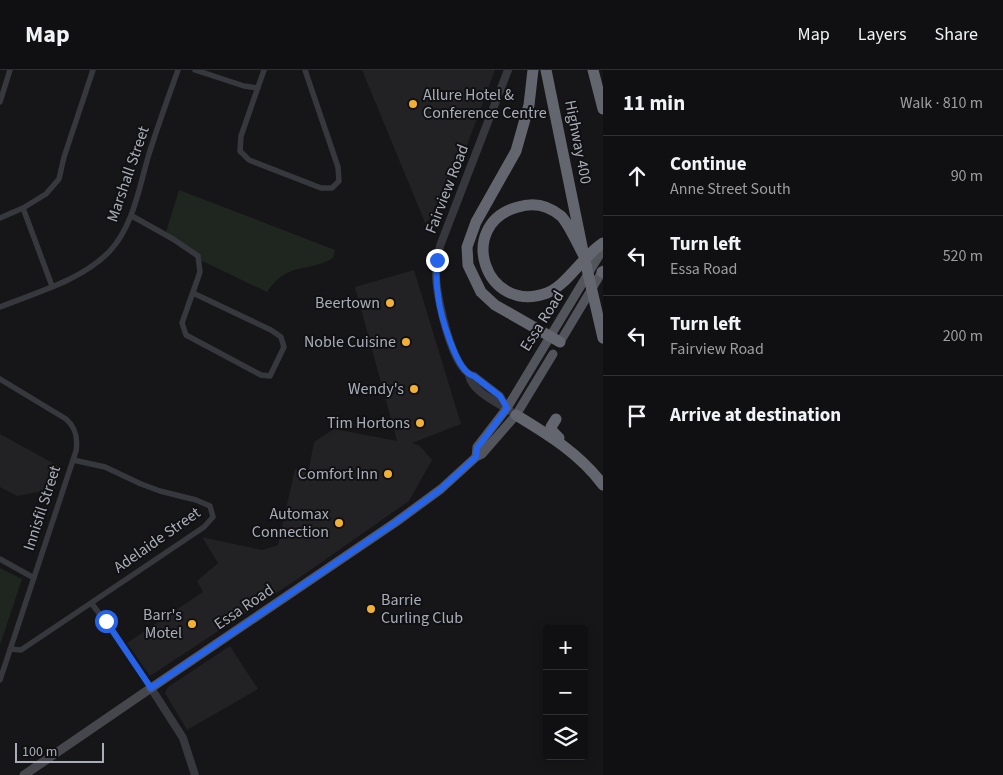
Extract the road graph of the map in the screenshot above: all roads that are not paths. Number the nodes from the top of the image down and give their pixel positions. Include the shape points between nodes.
1 (10, 70) edge
2 (92, 70) edge
3 (178, 70) edge
4 (195, 70) edge
5 (264, 70) edge
6 (305, 70) edge
7 (508, 70) edge
8 (533, 70) edge
9 (546, 70) edge
10 (593, 70) edge
11 (2, 88) edge
12 (258, 88) junction
13 (0, 102) edge
14 (603, 109) edge
15 (23, 208) junction
16 (132, 216) junction
17 (0, 218) edge
18 (603, 243) edge
19 (603, 249) edge
20 (584, 256) junction
21 (603, 271) edge
22 (52, 286) junction
23 (193, 293) junction
24 (0, 307) edge
25 (603, 338) edge
26 (555, 339) junction
27 (0, 379) edge
28 (511, 412) junction
29 (556, 419) dead end
30 (574, 453) junction
31 (73, 460) junction
32 (603, 485) edge
33 (0, 559) edge
34 (34, 578) junction
35 (92, 604) junction
36 (10, 649) junction
37 (0, 680) edge
38 (151, 688) junction
39 (24, 775) edge
40 (194, 775) edge

1 - 11 street
2 - 15 street via 59,179 46,194
3 - 16 street, Marshall Street
4 - 12 street
5 - 12 street
6 - 12 street via 338,167 339,181 332,188 321,188 249,160 240,151 241,136
7 - 28 street, Fairview Road via 440,246 437,286 441,311 456,358 470,376 500,396
8 - 26 highway via 529,105 516,151 476,222 467,246 468,265 482,292 495,305
9 - 20 highway, Highway 400
10 - 14 highway, Highway 400
11 - 13 street
15 - 17 street
15 - 22 street
16 - 22 street, Marshall Street via 109,251 73,277
16 - 23 street via 198,256 200,272
18 - 20 highway via 549,293 532,296 520,296 497,285 483,259 483,246 487,230 502,214 526,205 536,205 548,208 562,218
19 - 26 main road, Essa Road
20 - 25 highway, Highway 400
21 - 26 main road, Essa Road
22 - 24 street, Marshall Street
23 - 23 street via 182,322 186,334 261,375 270,376 284,347 281,337
26 - 28 main road, Essa Road
26 - 28 main road, Essa Road via 553,354
27 - 31 street, Innisfil Street via 70,423 77,438
28 - 30 highway
28 - 38 main road, Essa Road via 482,454 441,489
29 - 30 highway via 553,432
30 - 32 highway
31 - 34 street, Innisfil Street
31 - 35 street, Adelaide Street via 105,467 160,491 196,500 210,506 213,517 204,527
33 - 34 street
34 - 36 street, Innisfil Street
35 - 36 street, Adelaide Street via 20,650
35 - 38 street
36 - 37 street, Innisfil Street
38 - 39 main road, Essa Road
38 - 40 street via 183,738

